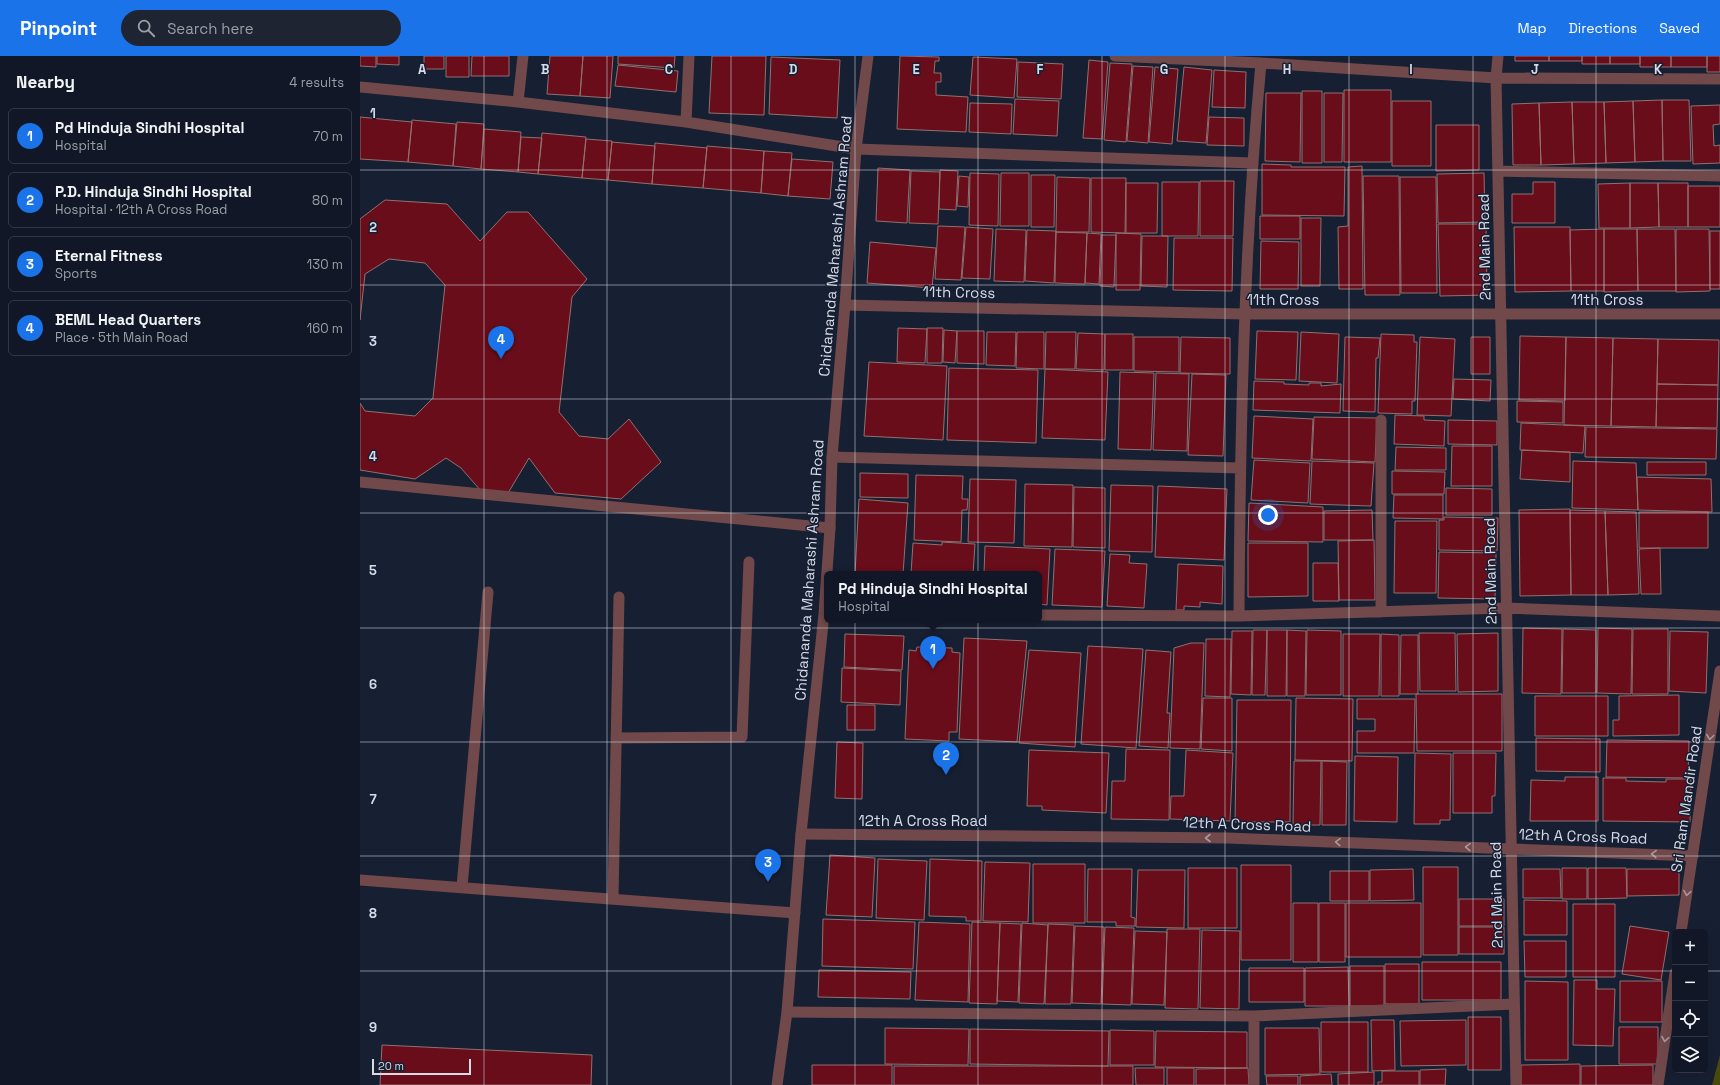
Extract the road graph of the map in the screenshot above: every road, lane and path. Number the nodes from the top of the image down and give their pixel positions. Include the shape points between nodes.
1 (523, 56) edge
2 (688, 56) edge
3 (868, 56) edge
4 (1116, 56) edge
5 (1498, 56) edge
6 (1261, 63) junction
7 (1496, 78) junction
8 (1720, 78) edge
9 (360, 87) edge
10 (518, 102) junction
11 (686, 122) junction
12 (856, 149) junction
13 (1252, 163) junction
14 (1498, 171) junction
15 (1720, 176) edge
16 (845, 305) junction
17 (1244, 314) junction
18 (1500, 314) junction
19 (1720, 314) edge
20 (1381, 420) dead end
21 (832, 457) junction
22 (1240, 468) junction
23 (360, 482) edge
24 (830, 528) junction
25 (749, 562) dead end
26 (828, 571) edge
27 (488, 592) dead end
28 (619, 597) dead end
29 (1505, 608) junction
30 (1381, 612) junction
31 (1042, 615) edge
32 (1239, 616) junction
33 (1720, 616) edge
34 (824, 623) edge
35 (1720, 671) edge
36 (616, 738) junction
37 (801, 834) junction
38 (1510, 849) junction
39 (1693, 856) junction
40 (360, 880) edge
41 (462, 887) junction
42 (613, 899) junction
43 (795, 912) junction
44 (1681, 929) edge
45 (1672, 993) edge
46 (1514, 1004) junction
47 (787, 1012) junction
48 (1254, 1016) junction
49 (777, 1085) edge
50 (1254, 1085) edge
51 (1516, 1085) edge
52 (1658, 1085) edge

1 - 10 street
2 - 11 street
3 - 12 street, Chidananda Maharashi Ashram Road
4 - 6 street
5 - 7 street, 2nd Main Road
6 - 7 street
6 - 13 street
7 - 8 street
7 - 14 street, 2nd Main Road
9 - 10 street
10 - 11 street
11 - 12 street
12 - 13 street
12 - 16 street, Chidananda Maharashi Ashram Road
13 - 17 street
14 - 15 street
14 - 18 street, 2nd Main Road
16 - 17 street, 11th Cross
16 - 21 street, Chidananda Maharashi Ashram Road
17 - 18 street, 11th Cross
17 - 22 street
18 - 19 street, 11th Cross
18 - 29 street, 2nd Main Road
20 - 30 street
21 - 22 street
21 - 24 street, Chidananda Maharashi Ashram Road
22 - 32 street
23 - 24 street
24 - 26 street, Chidananda Maharashi Ashram Road
25 - 36 street via 742,737
27 - 41 street
28 - 36 street
29 - 30 street
29 - 33 street
29 - 38 street, 2nd Main Road
30 - 32 street
31 - 32 street
34 - 37 street, Chidananda Maharashi Ashram Road
35 -> 39 street, Sri Ram Mandir Road
36 - 42 street
38 -> 37 street, 12th A Cross Road via 1228,838
37 - 43 street, Chidananda Maharashi Ashram Road
39 -> 38 street, 12th A Cross Road
38 - 46 street, 2nd Main Road
39 -> 44 street, Sri Ram Mandir Road
40 - 41 street
41 - 42 street
42 - 43 street
43 - 47 street, Chidananda Maharashi Ashram Road
45 -> 52 street
46 - 48 street
46 - 51 street, 2nd Main Road
47 - 48 street
47 - 49 street, Chidananda Maharashi Ashram Road
48 - 50 street

